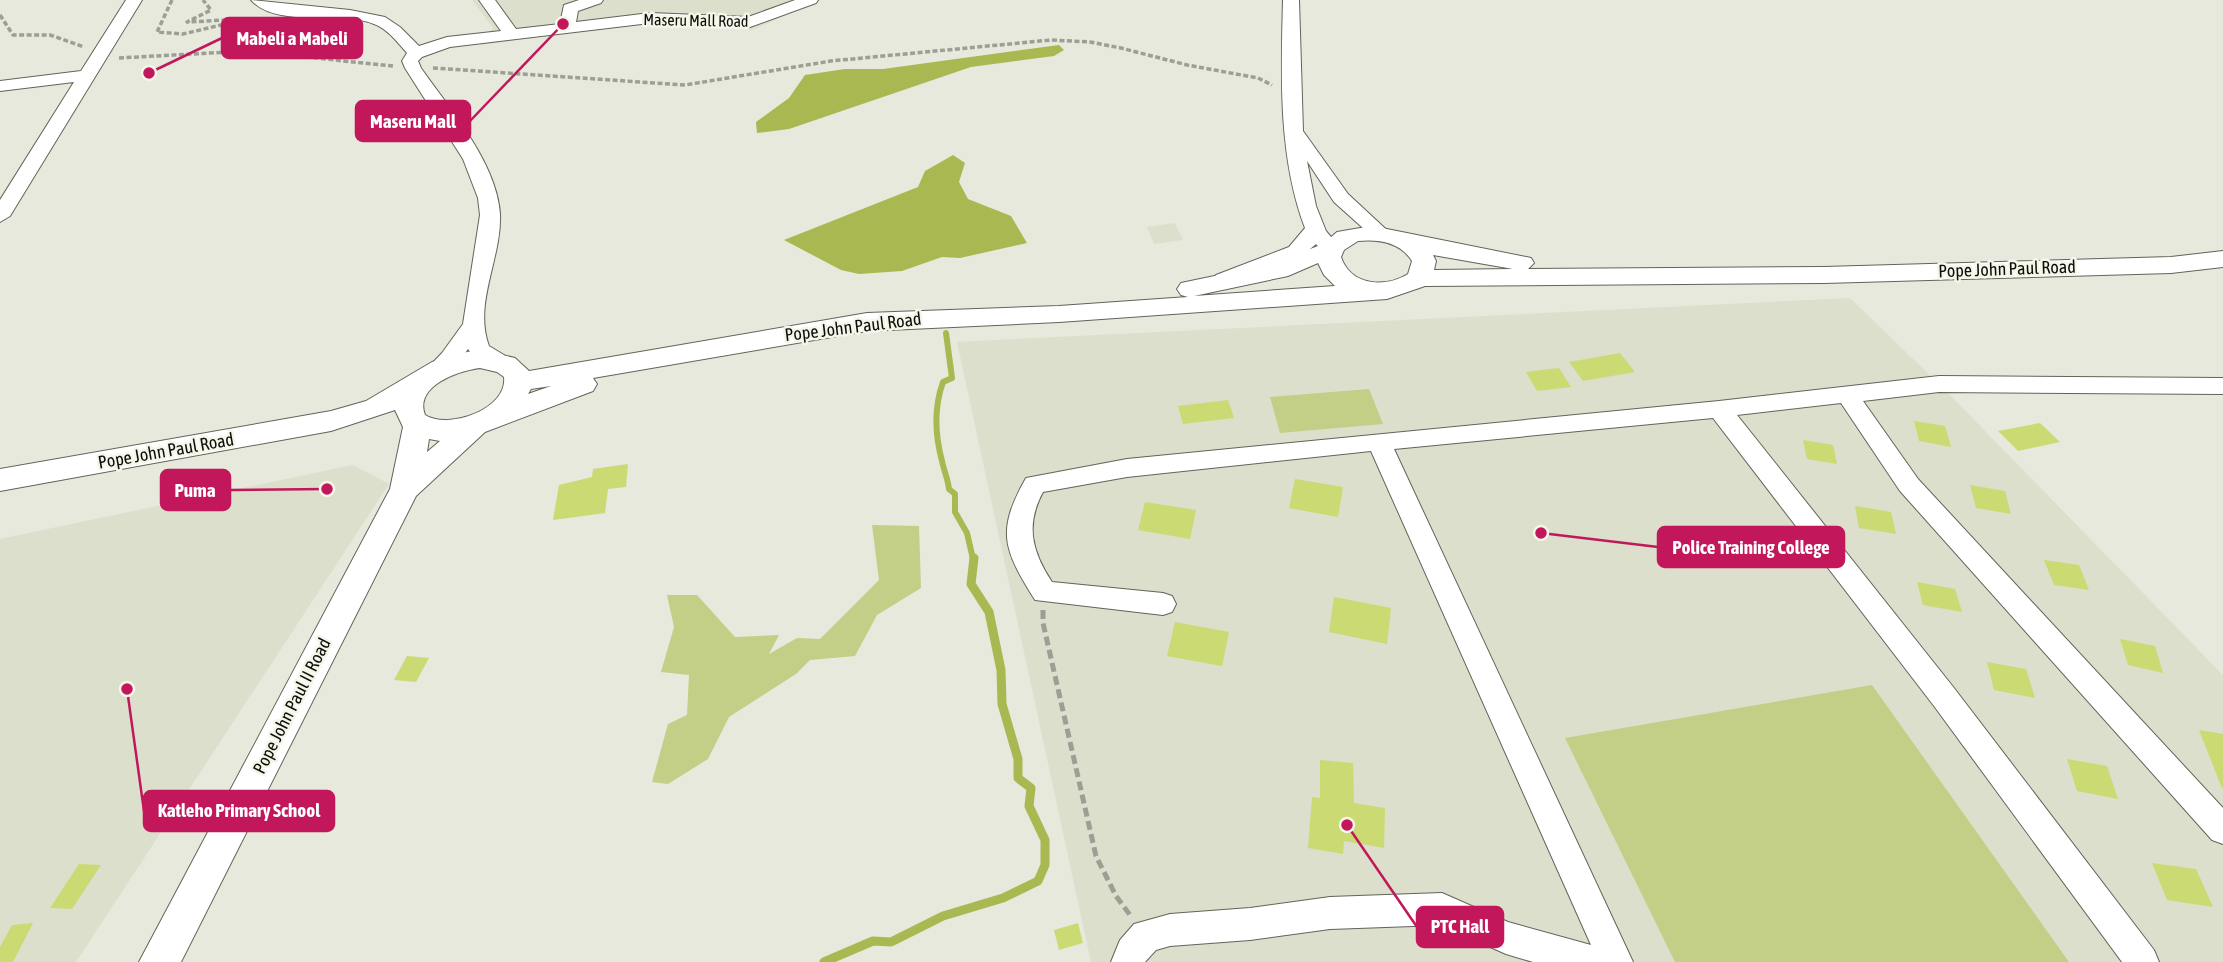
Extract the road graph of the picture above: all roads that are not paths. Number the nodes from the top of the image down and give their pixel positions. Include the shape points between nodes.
1 (134, 0) edge
2 (259, 0) edge
3 (487, 0) edge
4 (595, 0) edge
5 (788, 0) edge
6 (810, 0) edge
7 (1291, 0) edge
8 (567, 24) junction
9 (510, 34) junction
10 (414, 60) junction
11 (84, 76) junction
12 (0, 86) edge
13 (1293, 121) junction
14 (21, 185) junction
15 (0, 188) edge
16 (0, 216) edge
17 (1314, 230) junction
18 (1392, 237) junction
19 (1331, 250) junction
20 (2223, 259) edge
21 (1791, 276) junction
22 (1420, 278) junction
23 (1220, 283) junction
24 (1387, 291) junction
25 (1059, 314) junction
26 (473, 326) junction
27 (496, 360) junction
28 (649, 361) junction
29 (425, 379) junction
30 (519, 382) junction
31 (2223, 386) edge
32 (1846, 393) junction
33 (1719, 409) junction
34 (331, 421) junction
35 (417, 424) junction
36 (481, 424) junction
37 (1379, 442) junction
38 (0, 480) edge
39 (405, 489) junction
40 (1163, 604) dead end
41 (2223, 830) edge
42 (159, 962) edge
43 (1128, 962) edge
44 (1592, 962) edge
45 (1616, 962) edge
46 (2142, 962) edge

1 - 11 street
2 - 10 street via 302,12 381,20
3 - 9 street
4 - 8 street via 570,8
5 - 8 street via 747,13 671,8
6 - 8 street, Maseru Mall Road via 750,23 669,17
7 - 13 street
8 - 9 street, Maseru Mall Road
9 - 10 street, Maseru Mall Road via 447,42
10 - 26 street via 484,183 490,213
11 - 12 street
11 - 14 street
13 - 17 street
13 - 18 street via 1332,187
14 - 15 street
14 - 16 street
17 - 19 street
17 - 23 street via 1296,251 1227,276
18 - 19 main road via 1350,235
18 - 21 main road, Pope John Paul Road via 1527,263 1730,269
18 - 22 main road via 1417,250 1424,261
19 - 23 main road, Pope John Paul Road via 1293,267
19 - 24 main road via 1332,268 1342,279 1358,287
20 - 21 main road, Pope John Paul Road via 2171,265
21 - 22 main road, Pope John Paul Road
22 - 24 main road
23 - 25 main road, Pope John Paul Road
24 - 25 main road, Pope John Paul Road
25 - 28 main road, Pope John Paul Road via 867,322
26 - 27 street via 478,346
26 - 29 street via 450,358
27 - 29 main road via 464,361
27 - 30 main road via 516,372
28 - 30 main road, Pope John Paul Road
28 - 36 main road, Pope John Paul Road
29 - 34 main road, Pope John Paul Road via 376,408
29 - 35 main road via 409,401 408,409
30 - 36 main road via 511,402
31 - 32 street via 1939,384
32 - 33 street
32 - 41 street via 1909,485
33 - 37 street
33 - 46 street via 1944,697
34 - 35 main road, Pope John Paul Road
34 - 38 main road, Pope John Paul Road
35 - 36 main road via 443,432
35 - 39 main road
36 - 39 main road
37 - 40 street via 1127,468 1035,484 1025,500 1016,536 1044,592
37 - 45 street
39 - 42 main road, Pope John Paul II Road
43 - 44 street via 1146,936 1182,929 1330,913 1442,909 1506,938

